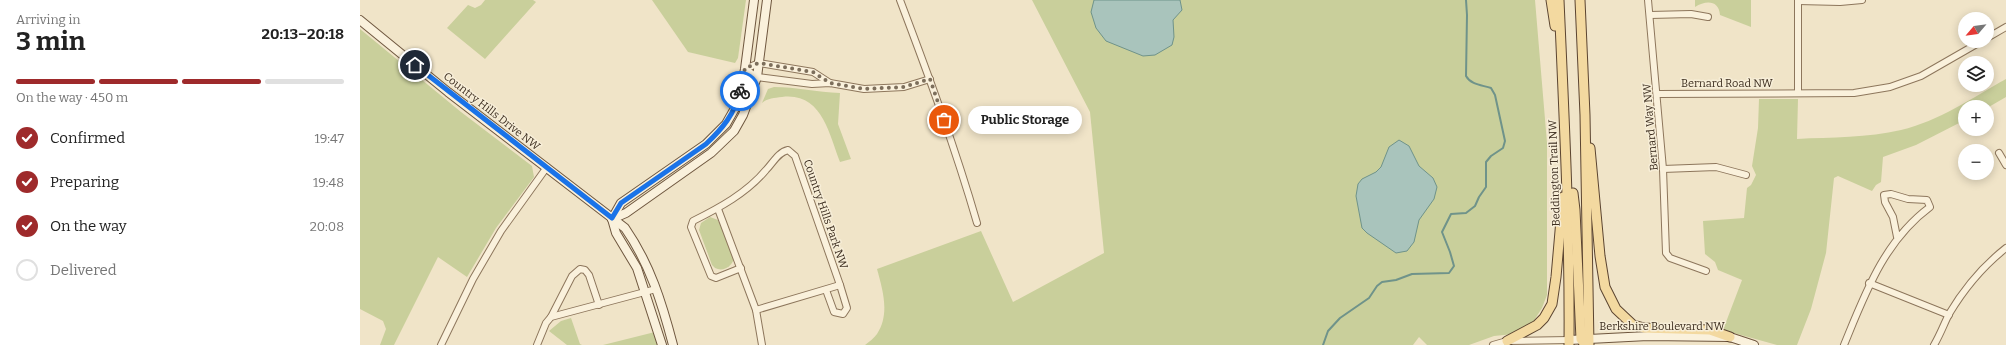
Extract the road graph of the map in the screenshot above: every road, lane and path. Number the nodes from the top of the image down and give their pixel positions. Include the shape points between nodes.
1 (754, 0) edge
2 (767, 0) edge
3 (900, 0) edge
4 (1551, 0) edge
5 (1559, 0) edge
6 (1580, 0) edge
7 (1648, 0) edge
8 (1798, 0) edge
9 (1862, 0) edge
10 (1650, 15) junction
11 (1708, 17) dead end
12 (360, 20) edge
13 (2006, 27) edge
14 (1994, 34) edge
15 (1970, 48) edge
16 (759, 63) junction
17 (745, 68) junction
18 (1561, 69) junction
19 (757, 77) junction
20 (930, 79) junction
21 (830, 83) junction
22 (1798, 93) junction
23 (1657, 94) junction
24 (1584, 115) junction
25 (1999, 153) dead end
26 (1567, 156) junction
27 (2006, 165) edge
28 (547, 167) junction
29 (1663, 169) junction
30 (1746, 174) dead end
31 (718, 209) junction
32 (612, 218) junction
33 (977, 223) dead end
34 (1897, 237) junction
35 (2006, 248) edge
36 (741, 268) junction
37 (1706, 271) dead end
38 (1869, 282) junction
39 (840, 285) junction
40 (656, 289) junction
41 (826, 290) junction
42 (646, 292) junction
43 (599, 305) junction
44 (756, 310) junction
45 (1949, 314) junction
46 (551, 317) junction
47 (1730, 337) junction
48 (1522, 340) edge
49 (1507, 341) joint
50 (1586, 342) edge
51 (1570, 343) edge
52 (1935, 344) edge
53 (441, 345) edge
54 (537, 345) edge
55 (662, 345) edge
56 (673, 345) edge
57 (762, 345) edge
58 (1493, 345) edge
59 (1754, 345) edge
60 (1844, 345) edge

1 - 17 street
2 - 16 street
3 - 20 street
4 - 18 main road
5 - 18 main road, Beddington Trail NW
6 - 24 main road
7 - 10 street, Bernard Way NW
8 - 9 street
8 - 22 street
10 - 11 street via 1691,14
10 - 23 street, Bernard Way NW
12 - 28 street, Country Hills Drive NW
13 - 14 street
15 - 22 street, Bernard Road NW via 1921,76 1890,87 1854,93
16 - 17 street
16 - 19 street
16 - 21 street via 813,72
17 - 19 street
17 - 32 street via 738,103 726,124 706,144 621,203
18 - 26 main road, Beddington Trail NW
19 - 21 street via 812,84
19 - 32 street via 743,115 734,131 722,144 626,212
20 - 21 street via 888,89 864,89
20 - 33 street
22 - 23 street, Bernard Road NW
23 - 29 street, Bernard Way NW
24 - 47 main road via 1593,166 1602,274 1612,303 1633,325 1644,328 1710,330
24 - 50 main road
25 - 27 street
26 - 48 main road via 1552,304 1544,318
26 - 50 main road via 1575,210
26 - 51 main road, Beddington Trail NW
28 - 32 street, Country Hills Drive NW
28 - 53 street via 501,231 472,279
29 - 30 street via 1716,167
29 - 37 street, Bernard Way NW via 1666,253 1670,258
31 - 36 street
31 - 36 street, Country Hills Park NW via 693,221 691,227 711,276 716,278
31 - 39 street, Country Hills Park NW via 756,182 781,152 788,150 795,156
32 - 40 street, Country Hills Drive NW via 625,228 632,239 645,260
32 - 42 street via 616,233 637,268
34 - 34 street via 1917,216 1930,207 1927,200 1884,195 1893,217
34 - 38 street
35 - 45 street via 1980,272
36 - 44 street
38 - 45 street
38 - 60 street
39 - 41 street, Country Hills Park NW
39 - 41 street, Country Hills Park NW via 848,308 843,314 834,312
40 - 42 street
40 - 56 street, Country Hills Drive NW
41 - 44 street, Country Hills Park NW
42 - 43 street
42 - 55 street
43 - 46 street
43 - 46 street via 589,275 580,269 572,276
44 - 57 street
45 - 52 street
46 - 54 street
47 - 50 street, Berkshire Boulevard NW via 1648,336
47 - 59 street, Berkshire Boulevard NW
48 - 49 main road
48 - 51 street
49 - 58 street
50 - 51 street, Berkshire Boulevard NW

